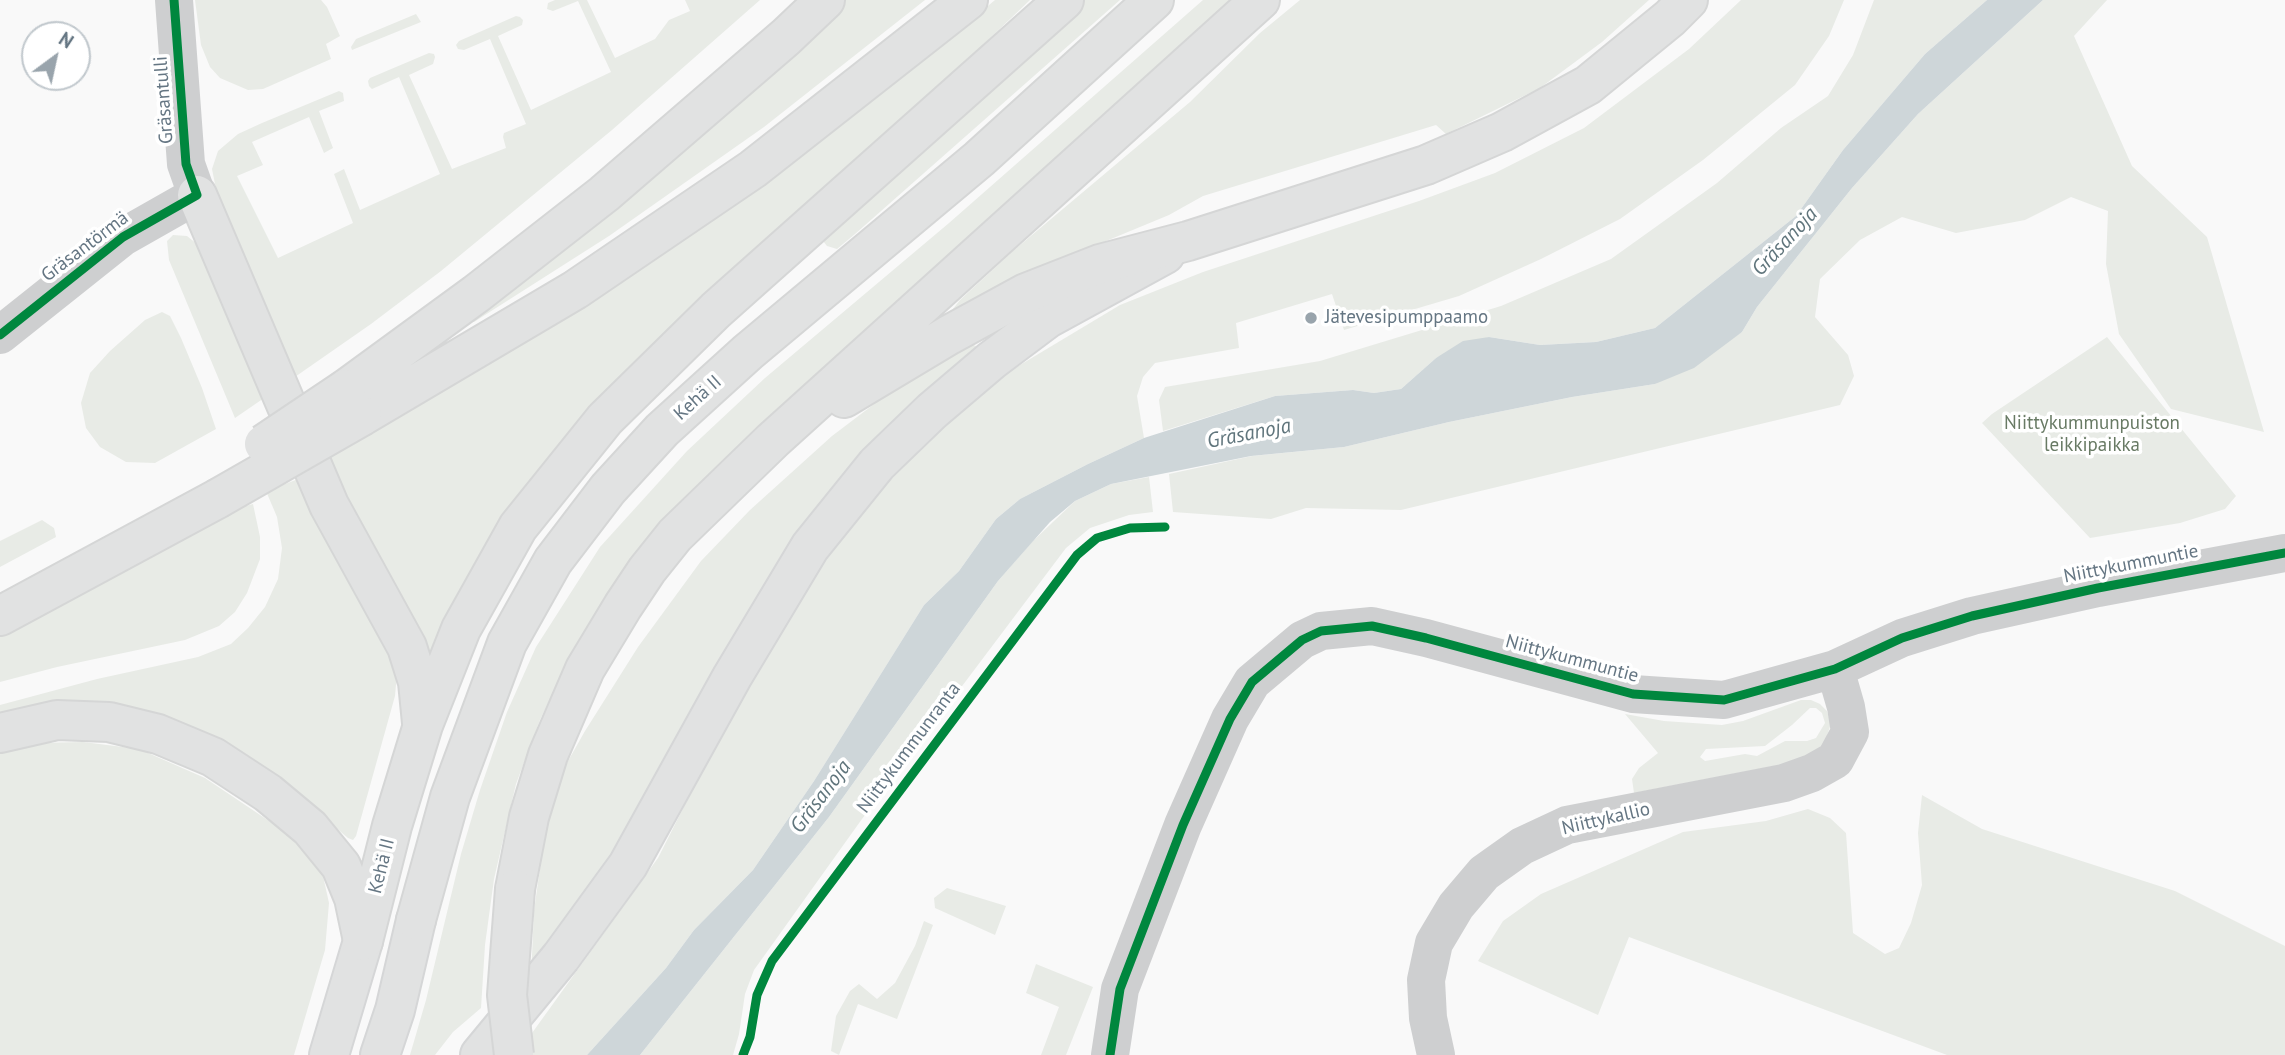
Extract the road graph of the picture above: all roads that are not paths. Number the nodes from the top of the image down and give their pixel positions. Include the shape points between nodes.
1 (173, 0) edge
2 (825, 0) edge
3 (968, 0) edge
4 (1064, 0) edge
5 (1154, 0) edge
6 (1260, 0) edge
7 (1688, 0) edge
8 (197, 195) junction
9 (1188, 241) junction
10 (0, 335) edge
11 (354, 402) junction
12 (773, 440) junction
13 (2285, 553) edge
14 (0, 616) edge
15 (1835, 669) junction
16 (422, 725) junction
17 (0, 733) edge
18 (363, 940) junction
19 (329, 1055) edge
20 (380, 1055) edge
21 (480, 1055) edge
22 (514, 1055) edge
23 (1110, 1055) edge
24 (1436, 1055) edge

1 - 8 street, Gräsantulli via 186,164
2 - 11 main road via 604,194 477,294
3 - 11 main road via 753,169 575,290
4 - 16 main road, Kehä II via 716,310 605,419 518,527 461,629
5 - 20 main road, Kehä II via 979,159 662,430 608,489 553,561 507,643 450,797
6 - 12 main road
7 - 9 main road via 1588,85 1502,132 1426,165
8 - 10 street, Gräsantörmä via 123,237
8 - 16 main road via 329,505 407,647 418,682
9 - 12 main road via 1100,264 1026,293
9 - 21 main road via 1048,318 932,411 877,464 810,547 628,865 561,957
11 - 14 main road, bridge via 154,533
12 - 22 main road, bridge via 675,535 647,570 585,669 548,755 529,817 515,889 507,995
13 - 15 street, Niittykummuntie via 1972,616 1913,633
15 - 23 street, Niittykummuntie via 1724,700 1682,699 1633,694 1371,626 1321,631 1302,640 1252,682 1230,719 1183,825 1124,979
15 - 24 street, Niittykallio via 1850,732 1835,760 1784,783 1567,825 1522,846 1484,873 1456,906 1434,943 1426,981
16 - 18 main road, Kehä II
17 - 18 main road via 57,720 108,722 158,734 213,757 310,828 341,866
18 - 19 main road, Kehä II

